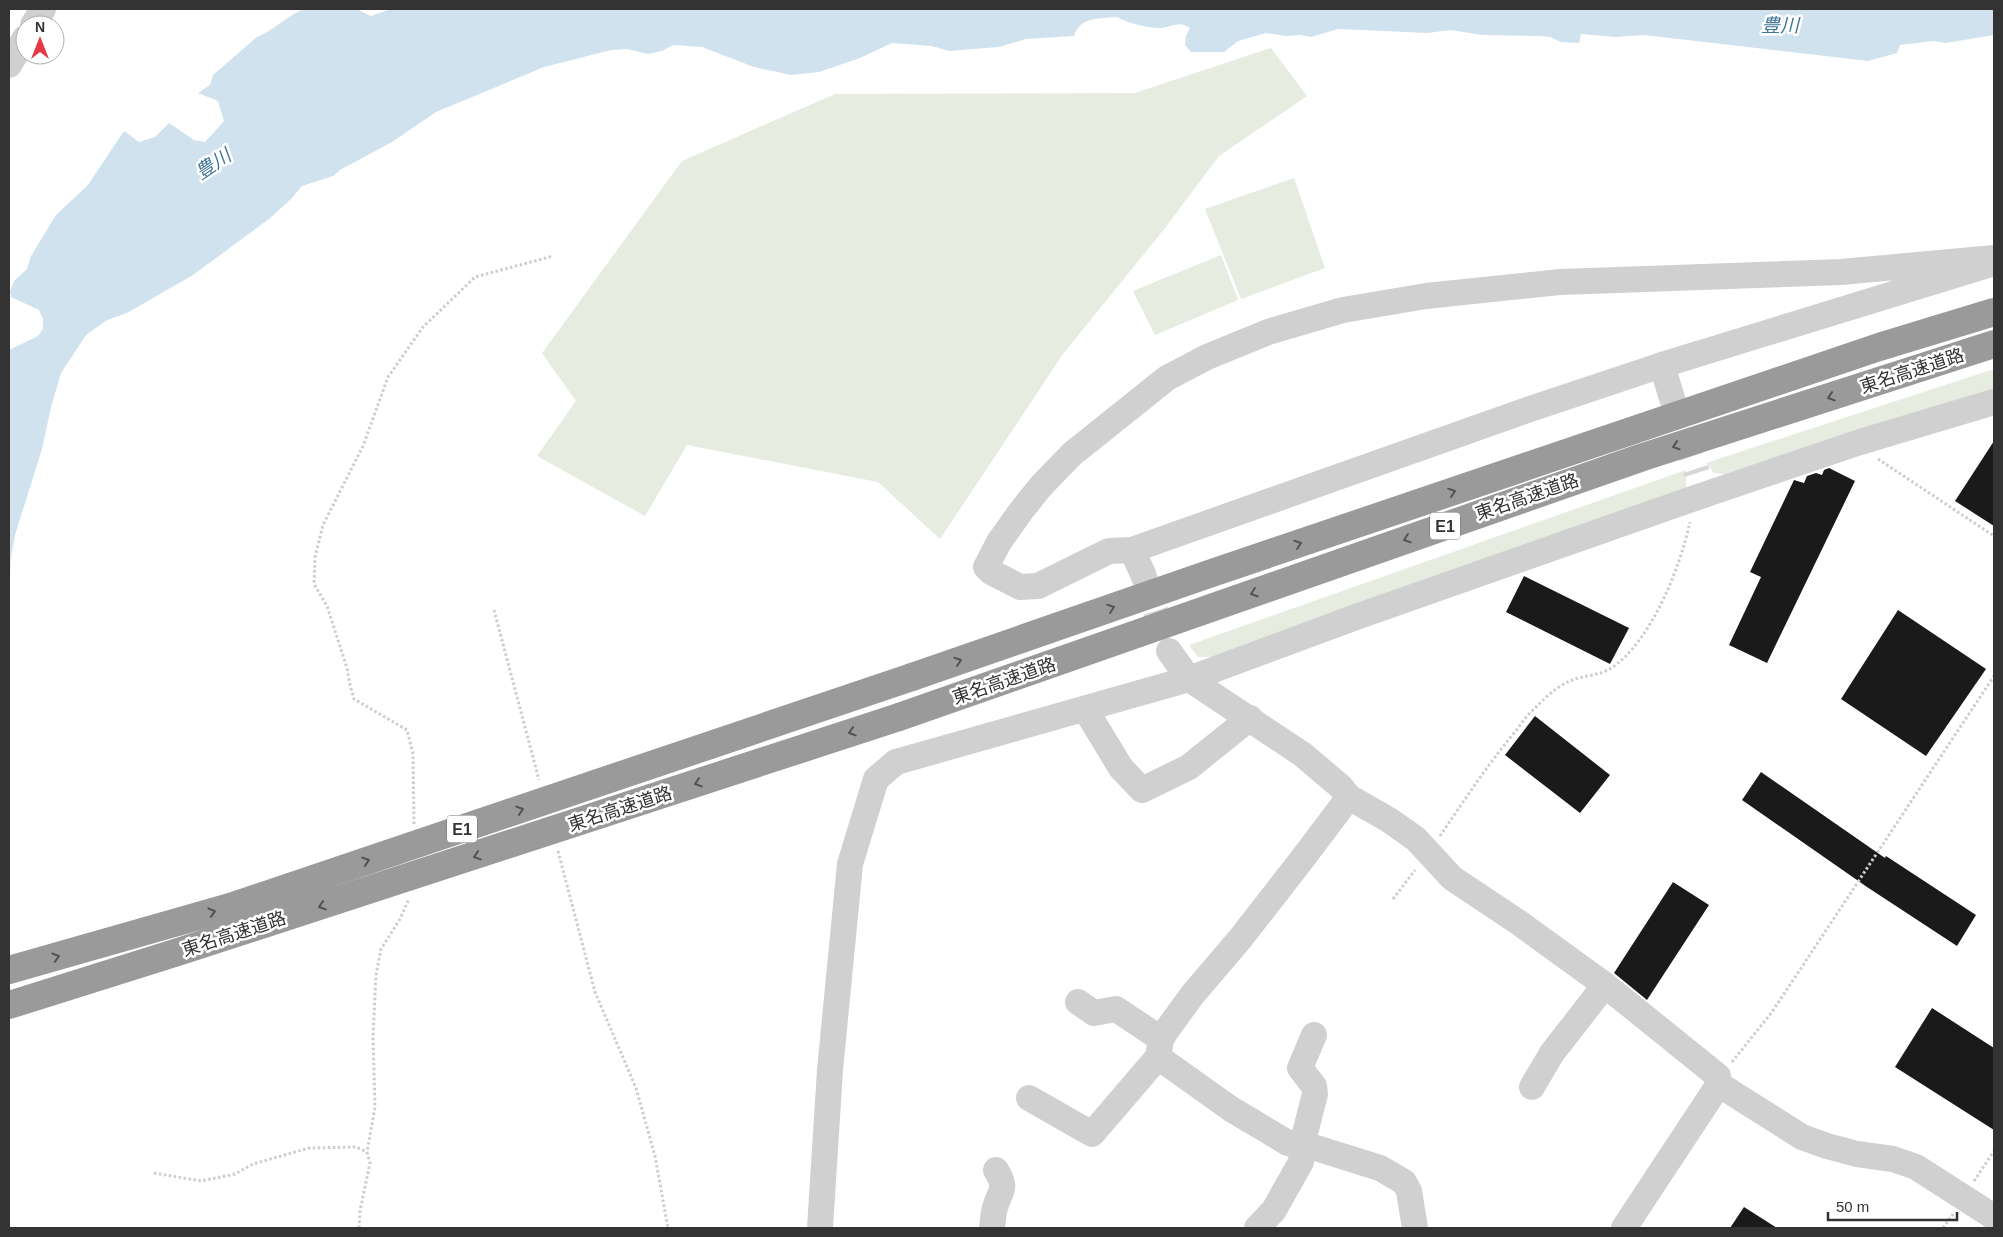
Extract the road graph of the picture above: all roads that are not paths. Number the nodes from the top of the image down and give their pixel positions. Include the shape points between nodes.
1 (1994, 258) edge
2 (1994, 264) edge
3 (1994, 312) edge
4 (1994, 344) edge
5 (1662, 365) junction
6 (1671, 395) tunnel mouth
7 (1994, 402) edge
8 (1132, 550) junction
9 (1143, 574) tunnel mouth
10 (1169, 650) tunnel mouth
11 (1189, 679) junction
12 (1088, 708) junction
13 (1250, 718) junction
14 (1349, 797) junction
15 (9, 970) edge
16 (1605, 985) junction
17 (1078, 1002) dead end
18 (9, 1004) edge
19 (1314, 1035) dead end
20 (1160, 1048) junction
21 (1718, 1080) junction
22 (1532, 1088) dead end
23 (1029, 1098) dead end
24 (1303, 1148) junction
25 (996, 1170) dead end
26 (1994, 1217) edge
27 (820, 1228) edge
28 (992, 1228) edge
29 (1258, 1228) edge
30 (1415, 1228) edge
31 (1624, 1228) edge

1 - 8 street via 1841,272 1551,283 1426,296 1343,310 1268,332 1207,357 1167,378 1072,454 1020,511 986,567 1020,587 1038,586 1108,551
2 - 5 street
15 -> 3 highway, 東名高速道路 / E1, bridge via 230,907 912,678 1851,356
4 -> 18 highway, 東名高速道路 / E1, bridge via 1643,457 899,717
5 - 6 street
5 - 8 street
7 - 11 street via 1699,489
8 - 9 street
10 - 11 street
11 - 12 street
11 - 13 street
12 - 13 street via 1120,768 1142,790 1189,767
12 - 27 street via 896,762 876,779 850,864 830,1070
13 - 14 street via 1302,754
14 - 16 street via 1416,839 1452,878
14 - 20 street via 1240,939 1193,994
16 - 21 street
16 - 22 street via 1552,1053
17 - 20 street via 1094,1013 1116,1009
19 - 24 street via 1300,1068 1314,1086 1315,1094
20 - 23 street via 1092,1134
20 - 24 street via 1231,1109 1288,1143
21 - 26 street via 1767,1117 1802,1137 1916,1167
21 - 31 street
24 - 29 street via 1301,1162 1288,1189
24 - 30 street via 1316,1148 1380,1168 1404,1182 1409,1191
25 - 28 street via 1004,1182

